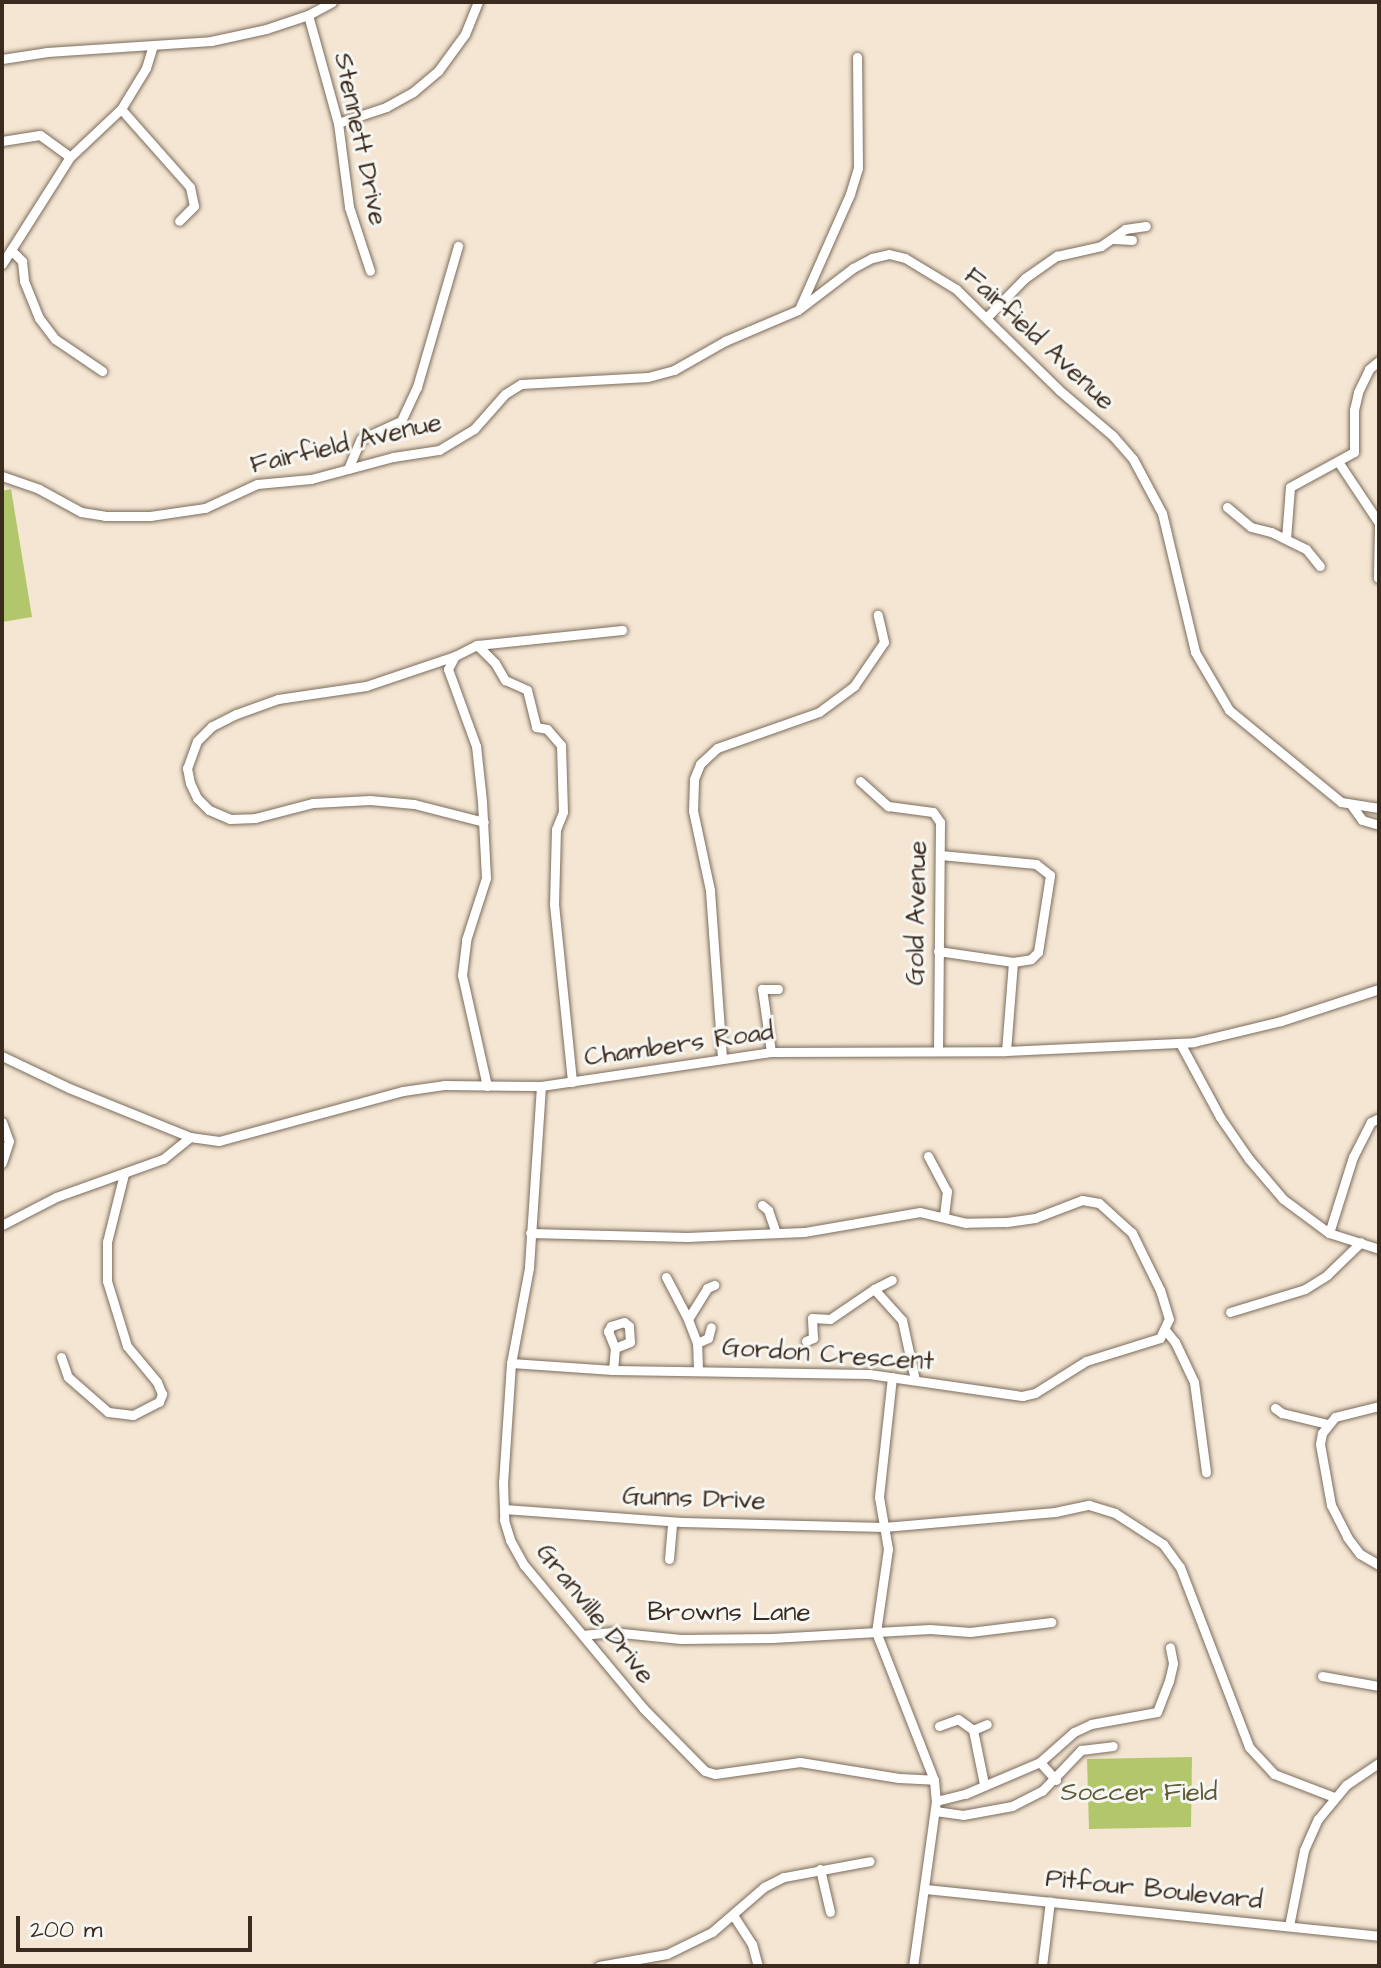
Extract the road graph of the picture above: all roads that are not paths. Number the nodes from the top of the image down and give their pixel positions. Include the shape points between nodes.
1 (332, 2) edge
2 (478, 2) edge
3 (308, 15) junction
4 (152, 48) junction
5 (857, 57) dead end
6 (2, 59) edge
7 (121, 109) junction
8 (338, 123) junction
9 (2, 141) edge
10 (70, 157) junction
11 (179, 221) dead end
12 (1146, 226) dead end
13 (1114, 239) junction
14 (1132, 240) dead end
15 (458, 246) dead end
16 (11, 250) junction
17 (2, 264) edge
18 (370, 271) dead end
19 (798, 310) junction
20 (986, 318) junction
21 (1379, 361) edge
22 (102, 371) dead end
23 (1339, 463) junction
24 (348, 469) junction
25 (2, 476) edge
26 (1227, 507) dead end
27 (1379, 524) edge
28 (1286, 539) junction
29 (1320, 566) dead end
30 (1378, 578) edge
31 (878, 615) dead end
32 (622, 630) dead end
33 (477, 645) junction
34 (455, 656) junction
35 (860, 781) dead end
36 (1352, 806) junction
37 (1379, 808) edge
38 (484, 822) junction
39 (1379, 825) edge
40 (940, 855) junction
41 (938, 951) junction
42 (1013, 962) junction
43 (778, 989) dead end
44 (1379, 989) edge
45 (1180, 1043) junction
46 (938, 1051) junction
47 (1006, 1051) junction
48 (771, 1052) junction
49 (2, 1056) edge
50 (722, 1058) junction
51 (572, 1082) junction
52 (487, 1086) junction
53 (541, 1086) junction
54 (1379, 1118) edge
55 (2, 1122) edge
56 (190, 1137) junction
57 (928, 1156) dead end
58 (2, 1163) edge
59 (124, 1174) junction
60 (762, 1205) dead end
61 (944, 1216) junction
62 (2, 1225) edge
63 (530, 1233) junction
64 (776, 1233) junction
65 (1329, 1233) junction
66 (1361, 1242) junction
67 (1379, 1249) edge
68 (666, 1277) dead end
69 (892, 1280) dead end
70 (714, 1285) dead end
71 (874, 1289) junction
72 (1230, 1312) dead end
73 (688, 1319) junction
74 (711, 1327) dead end
75 (1166, 1331) junction
76 (806, 1341) dead end
77 (697, 1343) junction
78 (615, 1348) dead end
79 (61, 1357) dead end
80 (511, 1363) junction
81 (698, 1369) junction
82 (613, 1370) junction
83 (892, 1377) junction
84 (915, 1380) junction
85 (1379, 1406) edge
86 (1275, 1408) dead end
87 (1327, 1424) junction
88 (1206, 1472) dead end
89 (504, 1509) junction
90 (672, 1522) junction
91 (884, 1527) junction
92 (669, 1559) dead end
93 (1379, 1565) edge
94 (1051, 1622) dead end
95 (876, 1632) junction
96 (583, 1635) junction
97 (1170, 1647) dead end
98 (1322, 1676) dead end
99 (1379, 1686) edge
100 (987, 1724) dead end
101 (939, 1726) dead end
102 (973, 1730) junction
103 (1113, 1746) dead end
104 (1040, 1762) junction
105 (1379, 1763) edge
106 (934, 1780) junction
107 (1056, 1780) junction
108 (984, 1784) junction
109 (1334, 1797) junction
110 (935, 1806) junction
111 (870, 1861) dead end
112 (820, 1869) junction
113 (925, 1889) junction
114 (1050, 1901) junction
115 (830, 1912) dead end
116 (733, 1915) junction
117 (1289, 1926) junction
118 (1379, 1936) edge
119 (667, 1954) junction
120 (599, 1966) edge
121 (668, 1966) edge
122 (758, 1966) edge
123 (913, 1966) edge
124 (1042, 1966) edge

1 - 3 street
2 - 8 street via 465,34 438,71 386,107
3 - 4 street via 245,35
3 - 8 street, Stennett Drive
4 - 6 street
4 - 7 street
5 - 19 street via 858,168
7 - 10 street
7 - 11 street via 190,187 194,206
8 - 18 street, Stennett Drive via 349,207
9 - 10 street via 40,135
10 - 16 street
12 - 13 street via 1125,229
13 - 14 street
13 - 20 street via 1037,267
15 - 24 street via 417,387 401,421 361,439
16 - 17 street
16 - 22 street via 22,261 39,318 55,339
19 - 20 street, Fairfield Avenue via 853,268 889,254 936,275
19 - 24 street, Fairfield Avenue via 674,370 648,377 521,384 456,442
20 - 36 street, Fairfield Avenue via 1133,459 1162,513 1195,652 1229,710
21 - 23 street via 1358,392 1354,452
23 - 27 street
23 - 28 street via 1290,487
24 - 25 street, Fairfield Avenue via 257,484 205,508 150,516 81,512
26 - 28 street via 1251,527
27 - 30 street
28 - 29 street via 1306,549
31 - 50 street via 884,642 854,686 819,712 717,748 700,764 694,779 693,811 710,890
32 - 33 street
33 - 34 street
33 - 51 street via 505,680 527,690 536,727 547,729 561,745 563,812 556,829 554,904
34 - 38 street via 448,669 476,746
34 - 38 street via 366,686 278,699 236,714 197,741 187,768 197,798 230,819 313,803 370,800 414,804
35 - 40 street, Gold Avenue via 888,806 933,812 940,822
36 - 37 street, Fairfield Avenue
36 - 39 street via 1362,820
38 - 52 street via 486,878 466,940 462,975
40 - 41 street, Gold Avenue
40 - 42 street via 1046,869 1050,875 1038,952
41 - 42 street
41 - 46 street, Gold Avenue
42 - 47 street
43 - 48 street via 762,989
44 - 45 street, Chambers Road via 1281,1021
45 - 47 street, Chambers Road
45 - 65 street via 1249,1159 1283,1199
46 - 47 street, Chambers Road
46 - 48 street, Chambers Road
48 - 50 street, Chambers Road
49 - 56 street, Chambers Road
50 - 51 street, Chambers Road
51 - 53 street, Chambers Road
52 - 53 street, Chambers Road
52 - 56 street, Chambers Road via 403,1091 219,1141
53 - 63 street, Granville Drive
54 - 65 street via 1371,1122 1353,1157
55 - 58 street via 9,1141
56 - 59 street via 163,1159
57 - 61 street via 947,1191
59 - 62 street via 56,1197
59 - 79 street via 107,1242 107,1281 127,1346 157,1382 159,1402 133,1415 108,1412 68,1377
60 - 64 street
61 - 64 street via 920,1212
61 - 75 street via 966,1223 1005,1222 1035,1218 1082,1200 1099,1203 1132,1233 1146,1258 1169,1319
63 - 64 street
63 - 80 street, Granville Drive via 529,1268
65 - 66 street
66 - 67 street
66 - 72 street via 1305,1289
68 - 73 street
69 - 71 street
70 - 73 street
71 - 76 street via 830,1319 812,1318 813,1338
71 - 84 street via 902,1320
73 - 77 street
74 - 77 street via 708,1338
75 - 84 street, Gordon Crescent via 1160,1338 1086,1361 1022,1396
75 - 88 street via 1194,1382
77 - 81 street
78 - 82 street
80 - 82 street, Gordon Crescent
80 - 89 street, Granville Drive
81 - 82 street, Gordon Crescent
81 - 83 street, Gordon Crescent
83 - 84 street, Gordon Crescent
83 - 91 street via 879,1497
85 - 87 street via 1346,1413
86 - 87 street
87 - 93 street via 1320,1444 1331,1505 1360,1554
89 - 90 street, Gunns Drive
89 - 96 street, Granville Drive via 510,1540 524,1565
90 - 91 street, Gunns Drive
90 - 92 street
91 - 95 street via 888,1549
91 - 109 street, Gunns Drive via 1089,1505 1115,1513 1163,1544 1180,1567 1249,1747 1274,1774
94 - 95 street, Browns Lane via 970,1632
95 - 96 street, Browns Lane via 693,1639 612,1632
95 - 106 street
96 - 106 street, Granville Drive via 643,1708 705,1771 800,1762
97 - 104 street via 1171,1672 1157,1712 1091,1724
98 - 99 street
100 - 102 street
101 - 102 street via 958,1719
102 - 108 street
103 - 107 street via 1081,1750
104 - 107 street
104 - 108 street
105 - 109 street
106 - 110 street
107 - 110 street via 1012,1806 963,1815
108 - 110 street
109 - 117 street via 1304,1850
110 - 113 street
111 - 112 street
112 - 115 street
112 - 116 street via 764,1887
113 - 114 street, Pitfour Boulevard
113 - 123 street
114 - 117 street, Pitfour Boulevard
114 - 124 street
116 - 119 street
116 - 122 street via 752,1944
117 - 118 street, Pitfour Boulevard
119 - 120 street
119 - 121 street

